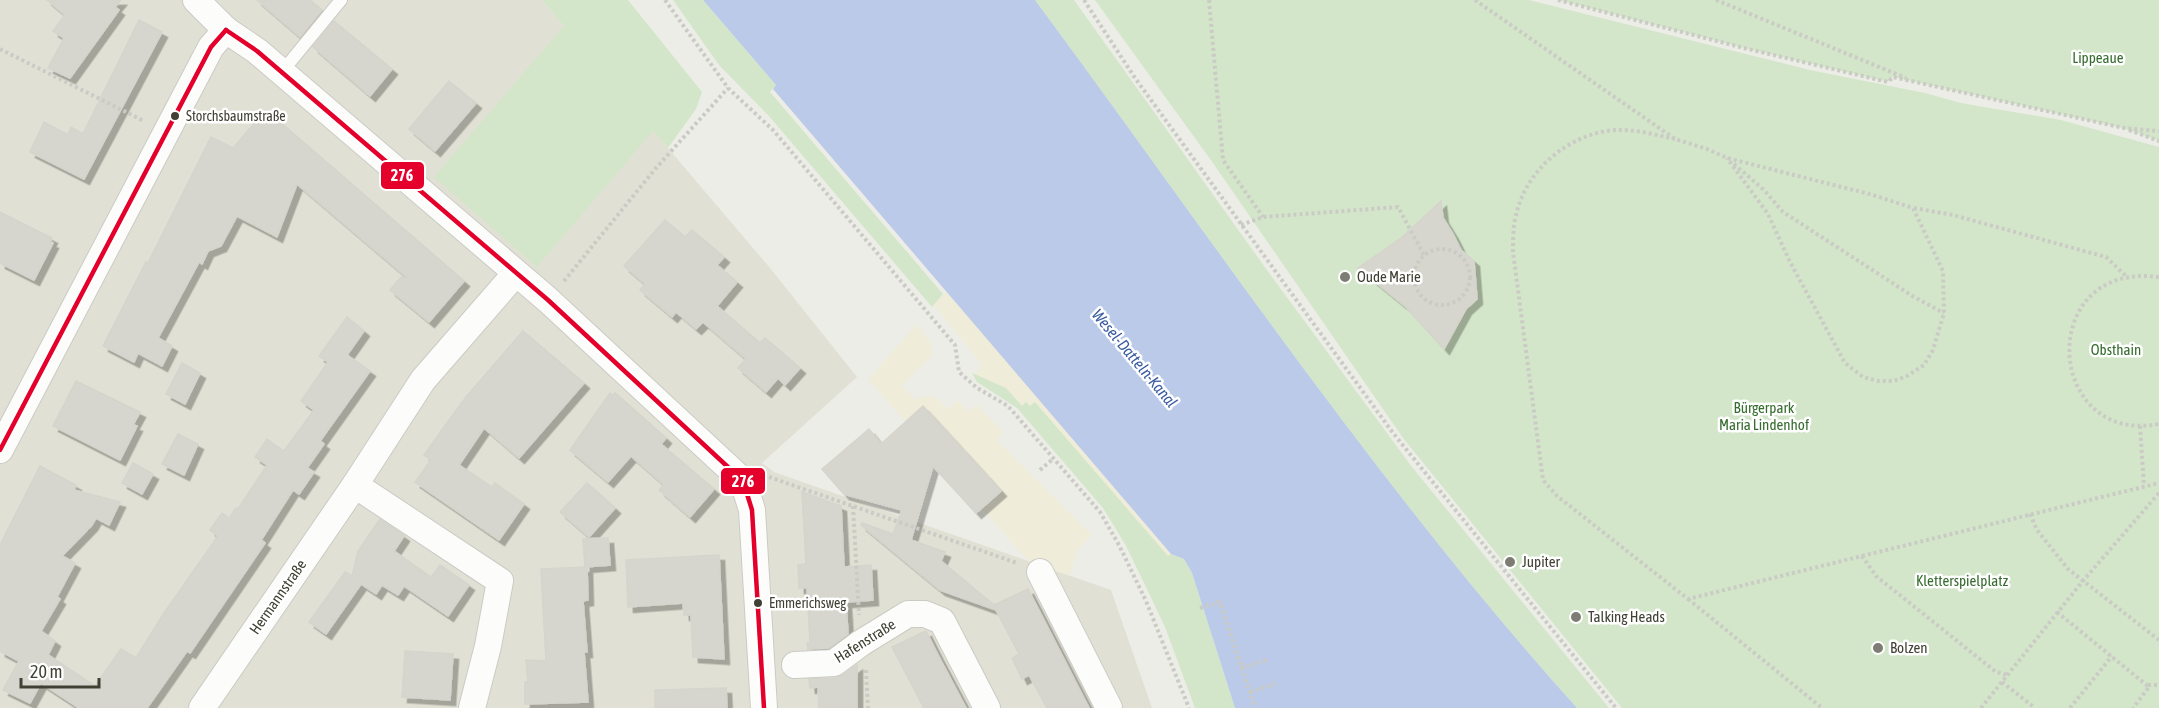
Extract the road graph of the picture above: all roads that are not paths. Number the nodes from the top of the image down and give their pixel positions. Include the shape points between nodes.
1 (196, 0) edge
2 (341, 0) edge
3 (226, 30) junction
4 (281, 73) junction
5 (516, 273) junction
6 (0, 450) edge
7 (355, 485) junction
8 (1040, 572) road end
9 (779, 666) junction
10 (202, 708) edge
11 (472, 708) edge
12 (764, 708) edge
13 (987, 708) edge
14 (1109, 708) edge

1 - 3 street
2 - 4 lane
3 - 4 street
3 - 6 street via 211,47
4 - 5 street
5 - 7 street, Hermannstraße via 423,380
5 - 9 street via 743,481 752,510
7 - 10 street, Hermannstraße
7 - 11 street via 500,581
8 - 14 street
9 - 12 street
9 - 13 street, Hafenstraße via 834,663 908,614 926,614 942,621

